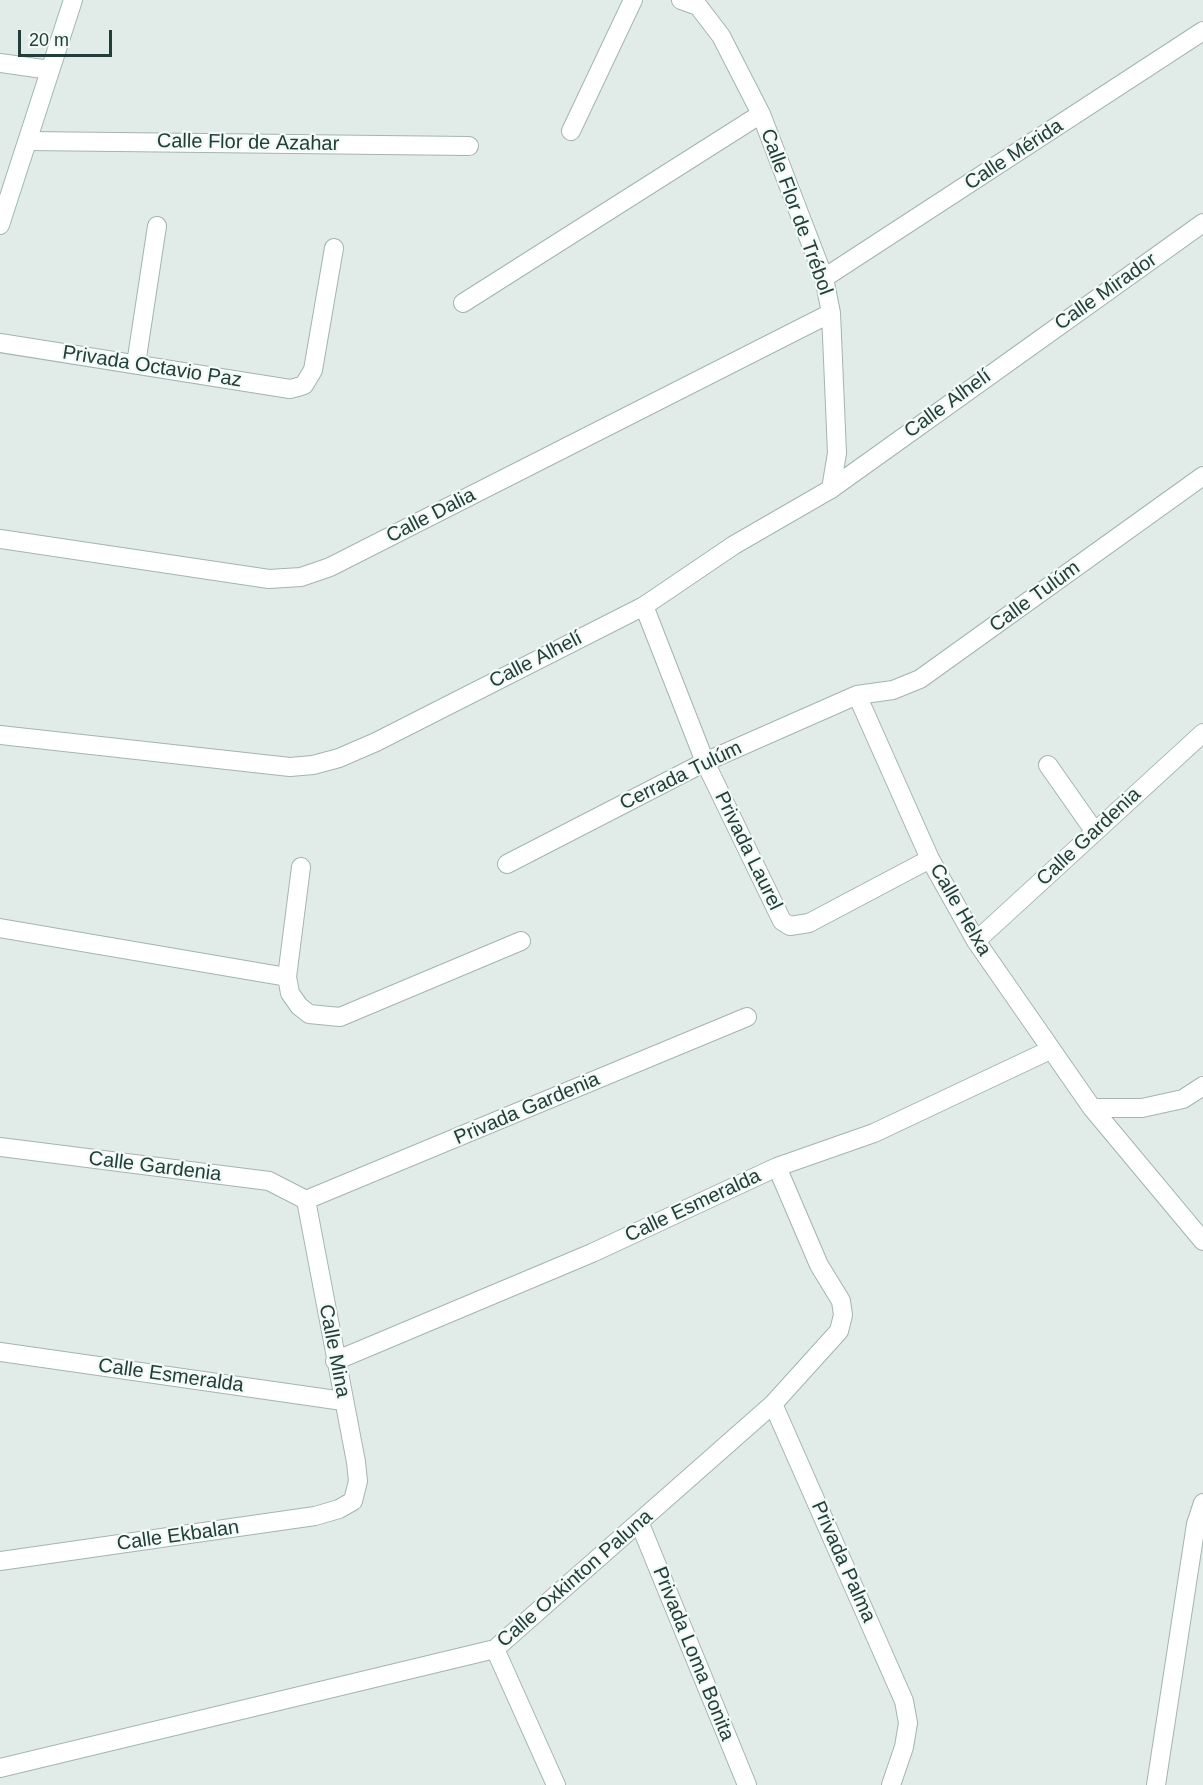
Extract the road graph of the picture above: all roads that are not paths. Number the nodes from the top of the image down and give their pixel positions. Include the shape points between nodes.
1 (73, 0) edge
2 (633, 0) edge
3 (681, 0) edge
4 (1203, 31) edge
5 (0, 63) edge
6 (50, 70) junction
7 (761, 114) junction
8 (571, 131) dead end
9 (28, 141) junction
10 (469, 146) dead end
11 (1203, 223) edge
12 (0, 225) edge
13 (157, 226) dead end
14 (334, 248) dead end
15 (824, 278) junction
16 (463, 303) dead end
17 (831, 313) junction
18 (0, 343) edge
19 (1009, 360) joint
20 (136, 364) junction
21 (1203, 476) edge
22 (831, 489) junction
23 (0, 539) edge
24 (644, 606) junction
25 (858, 695) junction
26 (1203, 733) edge
27 (0, 735) edge
28 (705, 762) junction
29 (1048, 765) dead end
30 (1095, 832) junction
31 (930, 859) junction
32 (507, 864) dead end
33 (301, 867) dead end
34 (0, 928) edge
35 (521, 941) dead end
36 (976, 941) junction
37 (287, 977) junction
38 (747, 1017) dead end
39 (1050, 1050) junction
40 (1203, 1086) edge
41 (1092, 1108) junction
42 (0, 1147) edge
43 (777, 1167) junction
44 (306, 1200) junction
45 (1203, 1241) edge
46 (0, 1352) edge
47 (335, 1361) junction
48 (343, 1401) junction
49 (773, 1404) junction
50 (353, 1501) joint
51 (1203, 1503) edge
52 (640, 1524) junction
53 (0, 1562) edge
54 (495, 1649) junction
55 (0, 1768) edge
56 (556, 1785) edge
57 (747, 1785) edge
58 (891, 1785) edge
59 (1156, 1785) edge

1 - 6 street
2 - 8 street
3 - 7 street, Calle Flor de Trébol via 698,6 721,36
4 - 15 street, Calle Mérida
5 - 6 street
6 - 9 street
7 - 15 street, Calle Flor de Trébol
7 - 16 street
9 - 10 street, Calle Flor de Azahar
9 - 12 street
11 - 19 street, Calle Mirador
13 - 20 street
14 - 20 street, Privada Octavio Paz via 313,370 304,385 290,389
15 - 17 street, Calle Flor de Trébol
17 - 22 street, Calle Flor de Trébol via 837,453
17 - 23 street, Calle Dalia via 330,567 301,577 268,579
18 - 20 street, Privada Octavio Paz
19 - 22 street, Calle Alhelí
21 - 25 street, Calle Tulúm via 920,680 893,690
22 - 24 street, Calle Alhelí via 734,545
24 - 27 street, Calle Alhelí via 376,741 313,765 244,764
24 - 28 street, Privada Laurel
25 - 28 street, Cerrada Tulúm
25 - 31 street, Calle Helxa
26 - 30 street, Calle Gardenia
28 - 31 street, Privada Laurel via 776,913 790,926 809,923
28 - 32 street, Cerrada Tulúm
29 - 30 street
30 - 36 street, Calle Gardenia
31 - 36 street, Calle Helxa
33 - 37 street
34 - 37 street
35 - 37 street via 340,1017 309,1014 290,993
36 - 39 street, Calle Helxa
38 - 44 street, Privada Gardenia
39 - 41 street, Calle Helxa
39 - 43 street, Calle Esmeralda via 874,1133
40 - 41 street via 1183,1099 1142,1108
41 - 45 street, Calle Helxa
42 - 44 street, Calle Gardenia via 269,1181
43 - 47 street, Calle Esmeralda via 592,1253
43 - 49 street, Calle Oxkinton Paluna via 819,1265 841,1301 843,1315 839,1330
44 - 47 street, Calle Mina
46 - 48 street, Calle Esmeralda
47 - 48 street, Calle Mina
48 - 50 street, Calle Mina via 358,1481
49 - 52 street, Calle Oxkinton Paluna
49 - 58 street, Privada Palma via 904,1701 908,1723
50 - 53 street, Calle Ekbalan via 315,1516
51 - 59 street via 1196,1524
52 - 54 street, Calle Oxkinton Paluna
52 - 57 street, Privada Loma Bonita
54 - 55 street, Calle Oxkinton Paluna
54 - 56 street

